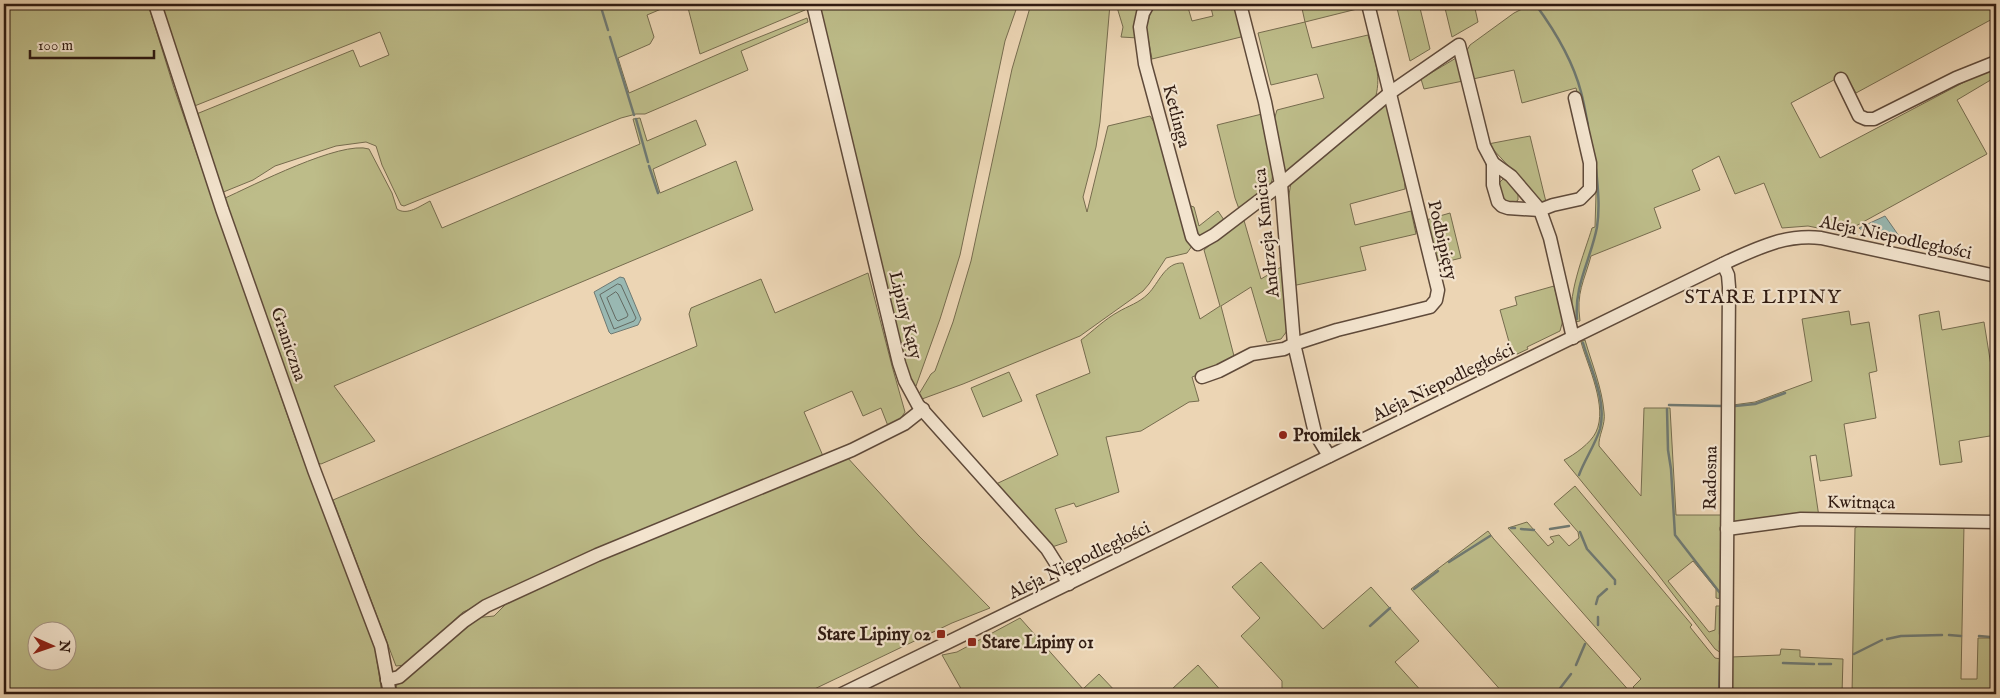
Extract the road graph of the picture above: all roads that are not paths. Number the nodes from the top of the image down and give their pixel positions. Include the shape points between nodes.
1 (155, 4) edge
2 (813, 4) edge
3 (1148, 4) edge
4 (1240, 4) edge
5 (1368, 4) edge
6 (1996, 62) edge
7 (1841, 79) dead end
8 (1391, 92) junction
9 (1575, 98) dead end
10 (1493, 163) junction
11 (1281, 184) junction
12 (1540, 210) junction
13 (1723, 264) junction
14 (1996, 276) edge
15 (1573, 338) junction
16 (1294, 344) junction
17 (1202, 377) dead end
18 (922, 409) junction
19 (1329, 456) junction
20 (1996, 522) edge
21 (1726, 529) junction
22 (1069, 584) junction
23 (387, 680) junction
24 (390, 694) edge
25 (842, 694) edge
26 (1726, 694) edge

1 - 23 street, Graniczna via 222,209 314,470 381,646
2 - 18 street, Lipiny Kąty via 899,363 905,381
3 - 11 street, Ketlinga via 1140,27 1145,64 1192,237 1198,244 1214,235
4 - 11 street, Andrzeja Kmicica via 1265,102
5 - 8 street, Podbipięty
6 - 7 street via 1874,119 1860,116
8 - 10 street via 1459,45 1484,146
8 - 11 street
8 - 16 street, Podbipięty via 1438,290 1436,300 1430,307 1376,319
9 - 12 street via 1590,163 1590,189 1580,198
10 - 12 street via 1511,176
10 - 12 street via 1493,185 1502,206
11 - 16 street, Andrzeja Kmicica
12 - 15 street via 1550,238
13 - 14 street, Aleja Niepodległości via 1774,241 1808,236
13 - 15 street, Aleja Niepodległości
13 - 21 street, Radosna via 1729,287
15 - 19 street, Aleja Niepodległości
16 - 17 street, Podbipięty via 1284,349 1252,354
16 - 19 street, Andrzeja Kmicica via 1315,433
18 - 22 street, Lipiny Kąty via 1047,549
18 - 23 street via 904,424 852,450 606,551 486,606 399,677
19 - 22 street, Aleja Niepodległości
20 - 21 street, Kwitnąca via 1801,519
21 - 26 street, Radosna
22 - 25 street, Aleja Niepodległości
23 - 24 street, Graniczna

